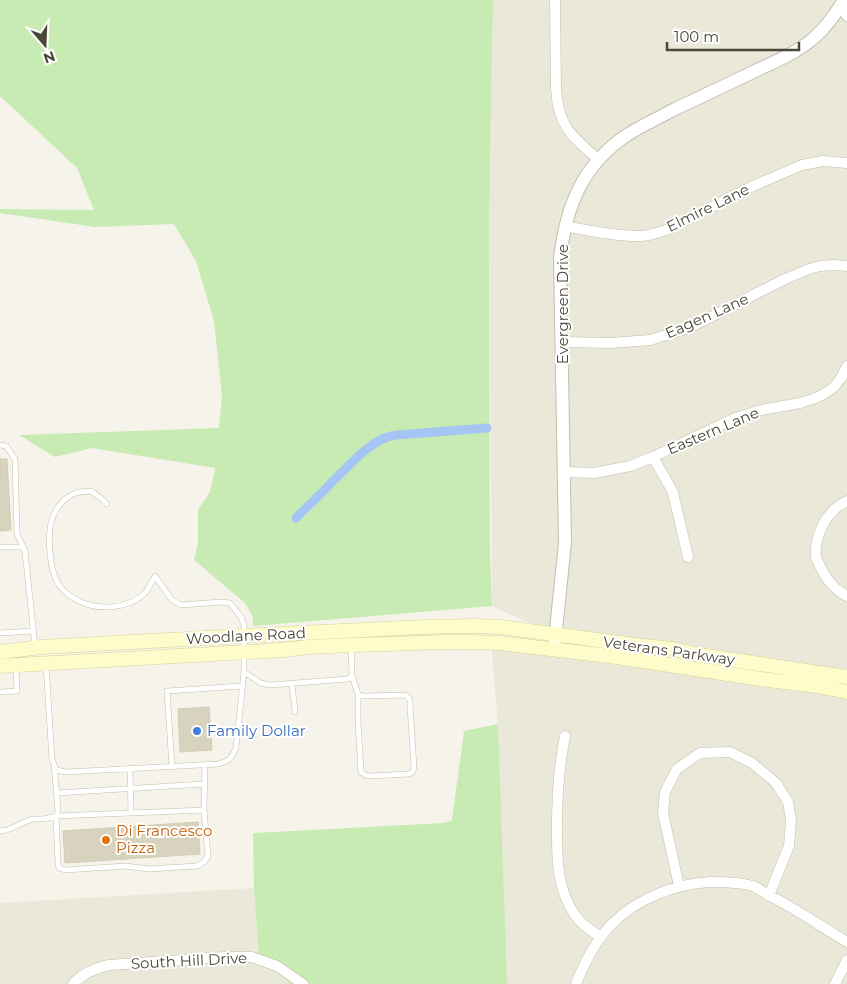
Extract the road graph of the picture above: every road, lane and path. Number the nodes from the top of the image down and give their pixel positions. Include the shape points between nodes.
1 (555, 0) edge
2 (844, 8) edge
3 (598, 160) junction
4 (847, 163) edge
5 (565, 226) junction
6 (847, 266) edge
7 (562, 342) junction
8 (846, 371) edge
9 (0, 445) edge
10 (653, 457) junction
11 (565, 472) junction
12 (847, 501) edge
13 (107, 504) dead end
14 (0, 547) edge
15 (23, 547) junction
16 (688, 557) dead end
17 (847, 596) edge
18 (492, 626) joint
19 (33, 631) junction
20 (0, 633) edge
21 (556, 635) junction
22 (243, 636) junction
23 (492, 643) joint
24 (351, 645) junction
25 (36, 648) junction
26 (554, 649) junction
27 (0, 652) edge
28 (244, 652) junction
29 (46, 664) junction
30 (16, 665) junction
31 (0, 666) edge
32 (244, 672) junction
33 (352, 676) junction
34 (847, 677) edge
35 (292, 684) junction
36 (242, 686) junction
37 (0, 692) edge
38 (847, 692) edge
39 (358, 694) junction
40 (295, 712) dead end
41 (564, 736) dead end
42 (54, 764) junction
43 (204, 765) junction
44 (172, 766) junction
45 (130, 768) junction
46 (204, 784) junction
47 (131, 789) junction
48 (57, 794) junction
49 (204, 810) junction
50 (131, 813) junction
51 (56, 816) junction
52 (0, 831) edge
53 (679, 886) junction
54 (770, 896) junction
55 (601, 937) junction
56 (847, 942) edge
57 (847, 960) edge
58 (73, 984) edge
59 (303, 984) edge
60 (576, 984) edge
61 (835, 984) edge

1 - 3 street via 556,101 559,113 569,133
2 - 3 street, Evergreen Drive via 804,46 639,127
3 - 5 street, Evergreen Drive via 574,197
4 - 5 street, Elmire Lane via 823,161 802,165 653,234 628,235
5 - 7 street, Evergreen Drive via 560,258
6 - 7 street, Eagen Lane via 809,269 689,328 650,340
7 - 11 street, Evergreen Drive
8 - 10 street, Eastern Lane via 824,394 733,419
9 - 15 lane via 6,446 15,460 18,534
10 - 11 street, Eastern Lane via 630,466 594,473
10 - 16 street via 669,485
11 - 21 street, Evergreen Drive via 566,543
12 - 17 street via 828,516 818,540 816,556 832,586
13 - 22 lane via 91,491 76,492 64,500 53,514 50,562 60,586 78,602 102,607 117,606 146,592 155,576 172,600 181,605 230,603 242,617
14 - 15 lane
15 - 19 lane
18 - 21 main road, Veterans Parkway
18 - 22 main road, Woodlane Road
19 - 20 lane
19 - 25 lane
21 - 26 street, Evergreen Drive
21 - 34 main road, Veterans Parkway via 673,649
22 - 25 main road, Woodlane Road
22 - 28 lane
23 - 24 main road, Woodlane Road
23 - 26 main road, Veterans Parkway
24 - 28 main road, Woodlane Road
24 - 33 lane
25 - 27 main road, Woodlane Road
26 - 38 main road, Veterans Parkway
28 - 29 main road, Woodlane Road
28 - 32 lane
29 - 30 main road, Woodlane Road
29 - 42 lane
30 - 31 main road, Woodlane Road
30 - 37 lane via 17,691
32 - 35 lane via 261,683
32 - 36 lane
33 - 35 lane
33 - 39 lane
35 - 40 lane
36 - 43 lane via 233,756 228,762
36 - 44 lane via 167,691
39 - 39 lane via 408,697 413,772 369,776 361,772
41 - 55 street via 557,806 559,876 576,917
42 - 45 lane via 56,770 66,772
42 - 48 lane
43 - 44 lane
43 - 46 lane
44 - 45 lane
45 - 47 lane
46 - 47 lane
46 - 49 lane
47 - 48 lane
47 - 50 lane
48 - 51 lane
49 - 50 lane
49 - 51 lane via 208,856 204,862 197,866 149,869 126,866 59,868
50 - 51 lane
51 - 52 lane via 32,819
53 - 54 street via 721,882 755,887
53 - 54 street via 664,813 665,792 677,769 700,753 730,752 752,763 776,783 788,802 791,820 789,846
53 - 55 street via 632,908
54 - 56 street
55 - 60 street
57 - 61 street
58 - 59 street, South Hill Drive via 91,970 109,964 252,957 277,966

